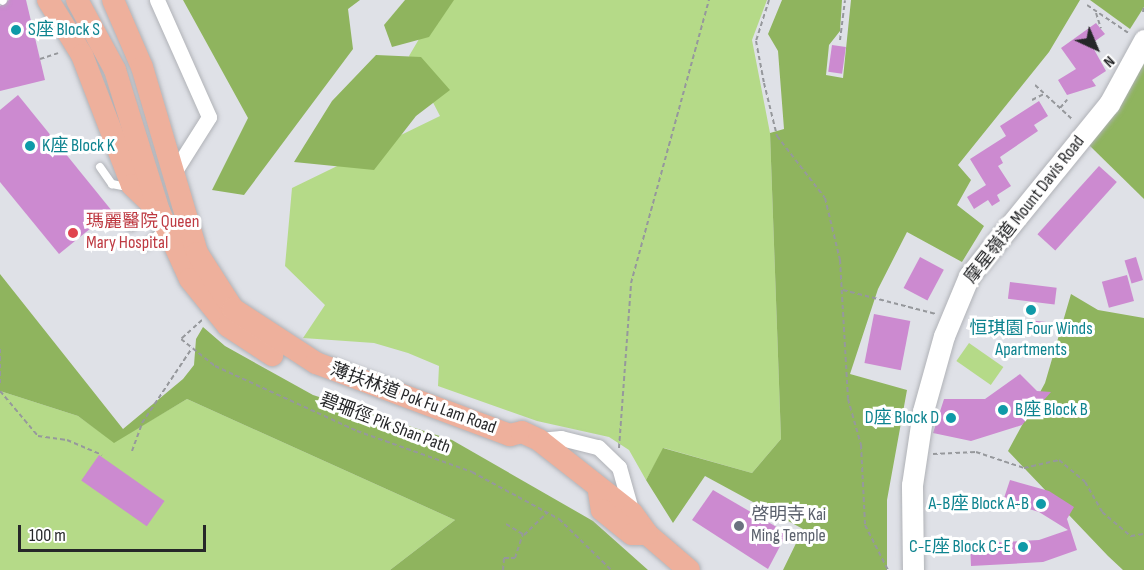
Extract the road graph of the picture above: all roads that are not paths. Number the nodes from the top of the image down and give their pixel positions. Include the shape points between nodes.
1 (48, 0) edge
2 (77, 0) edge
3 (112, 0) edge
4 (124, 0) edge
5 (158, 0) edge
6 (1138, 38) edge
7 (138, 53) junction
8 (158, 127) junction
9 (198, 138) junction
10 (100, 166) dead end
11 (154, 192) junction
12 (131, 226) dead end
13 (145, 246) dead end
14 (204, 296) junction
15 (510, 435) junction
16 (539, 440) junction
17 (556, 457) junction
18 (599, 492) junction
19 (632, 513) junction
20 (647, 534) junction
21 (689, 570) edge
22 (913, 570) edge

1 - 11 main road via 82,55
2 - 11 main road, 薄扶林道 Pok Fu Lam Road via 115,70
3 - 7 main road, 薄扶林道 Pok Fu Lam Road
4 - 7 main road
5 - 9 street via 208,111
6 - 22 street, 摩星嶺道 Mount Davis Road via 1109,104 969,276 951,318 921,422 912,485
7 - 8 main road, 薄扶林道 Pok Fu Lam Road
8 - 9 street via 173,142
8 - 11 main road, 薄扶林道 Pok Fu Lam Road
9 - 11 street
10 - 11 lane via 112,184
11 - 12 lane
11 - 13 lane
11 - 14 main road, 薄扶林道 Pok Fu Lam Road
11 - 14 main road, 薄扶林道 Pok Fu Lam Road
14 - 15 main road, 薄扶林道 Pok Fu Lam Road via 228,326 256,346 294,364 316,363
15 - 16 main road, 薄扶林道 Pok Fu Lam Road via 522,432
15 - 17 main road, 薄扶林道 Pok Fu Lam Road via 532,452
16 - 17 main road, 薄扶林道 Pok Fu Lam Road
16 - 19 street via 561,438 598,447 619,467
17 - 18 main road, 薄扶林道 Pok Fu Lam Road
18 - 19 main road, 薄扶林道 Pok Fu Lam Road
18 - 20 main road, 薄扶林道 Pok Fu Lam Road via 602,510 632,534
19 - 20 main road, 薄扶林道 Pok Fu Lam Road
20 - 21 main road, 薄扶林道 Pok Fu Lam Road

